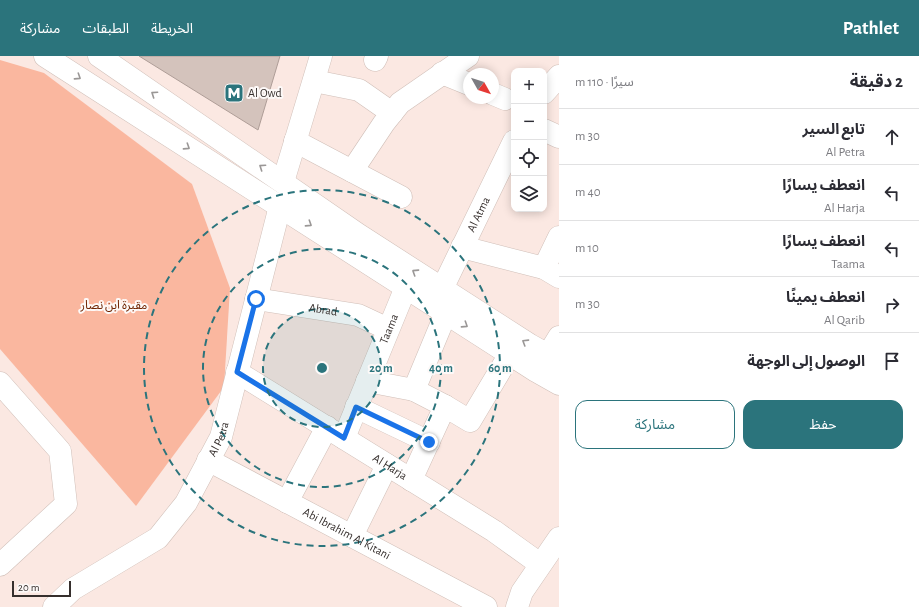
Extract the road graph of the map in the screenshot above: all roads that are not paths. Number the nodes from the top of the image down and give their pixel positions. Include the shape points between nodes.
1 (45, 56) edge
2 (99, 56) edge
3 (321, 56) edge
4 (468, 56) edge
5 (442, 73) junction
6 (559, 76) edge
7 (314, 81) junction
8 (463, 82) edge
9 (547, 90) edge
10 (392, 113) junction
11 (547, 131) edge
12 (559, 137) edge
13 (295, 141) junction
14 (511, 147) edge
15 (352, 171) junction
16 (283, 182) junction
17 (401, 197) dead end
18 (280, 206) junction
19 (559, 237) edge
20 (462, 247) junction
21 (551, 272) edge
22 (406, 287) junction
23 (442, 289) junction
24 (256, 299) junction
25 (446, 313) junction
26 (388, 329) junction
27 (555, 351) edge
28 (510, 354) junction
29 (237, 372) junction
30 (367, 380) junction
31 (0, 383) edge
32 (559, 384) edge
33 (414, 390) junction
34 (445, 406) junction
35 (356, 407) junction
36 (335, 432) junction
37 (429, 442) junction
38 (208, 460) junction
39 (387, 465) junction
40 (411, 480) junction
41 (287, 502) junction
42 (352, 536) junction
43 (559, 538) edge
44 (540, 564) junction
45 (0, 565) edge
46 (54, 607) edge
47 (486, 607) edge
48 (517, 607) edge

1 -> 18 street
16 -> 2 street
3 - 7 street
4 - 5 street
5 - 8 street
5 - 10 street via 400,103
6 - 9 street
7 - 10 street via 359,90
7 - 13 street
10 - 15 street
11 - 12 street
13 - 15 street
13 - 16 street
14 - 20 street, Al Atma
15 - 17 street
23 -> 16 street
18 -> 22 street
18 - 24 street, Al Petra
19 - 21 street
20 - 21 street
20 - 23 street, Al Atma
22 - 25 street
22 - 26 street, Taama
27 -> 23 street via 530,345
24 - 26 street, Abrad via 358,315
24 - 29 street, Al Petra
25 -> 28 street
25 - 33 street
26 - 30 street, Taama
28 - 32 street
28 - 34 street via 470,421
29 - 36 street, Al Harja
29 - 38 street, Al Petra via 220,437
30 - 33 street
30 - 35 street, Taama
31 - 45 street via 60,450 66,504
33 - 34 street
34 - 37 street
35 - 36 street, Taama
35 - 37 street
36 - 39 street, Al Harja
36 - 41 street, Taama
37 - 40 street
38 - 41 street, Abi Ibrahim Al Kitani
38 - 46 street, Al Petra via 186,503 158,538 73,589
39 - 40 street, Al Harja
39 - 42 street
40 - 44 street, Al Harja via 494,531
41 - 42 street, Abi Ibrahim Al Kitani
42 - 47 street, Abi Ibrahim Al Kitani
43 - 44 street
44 - 48 street via 522,592

